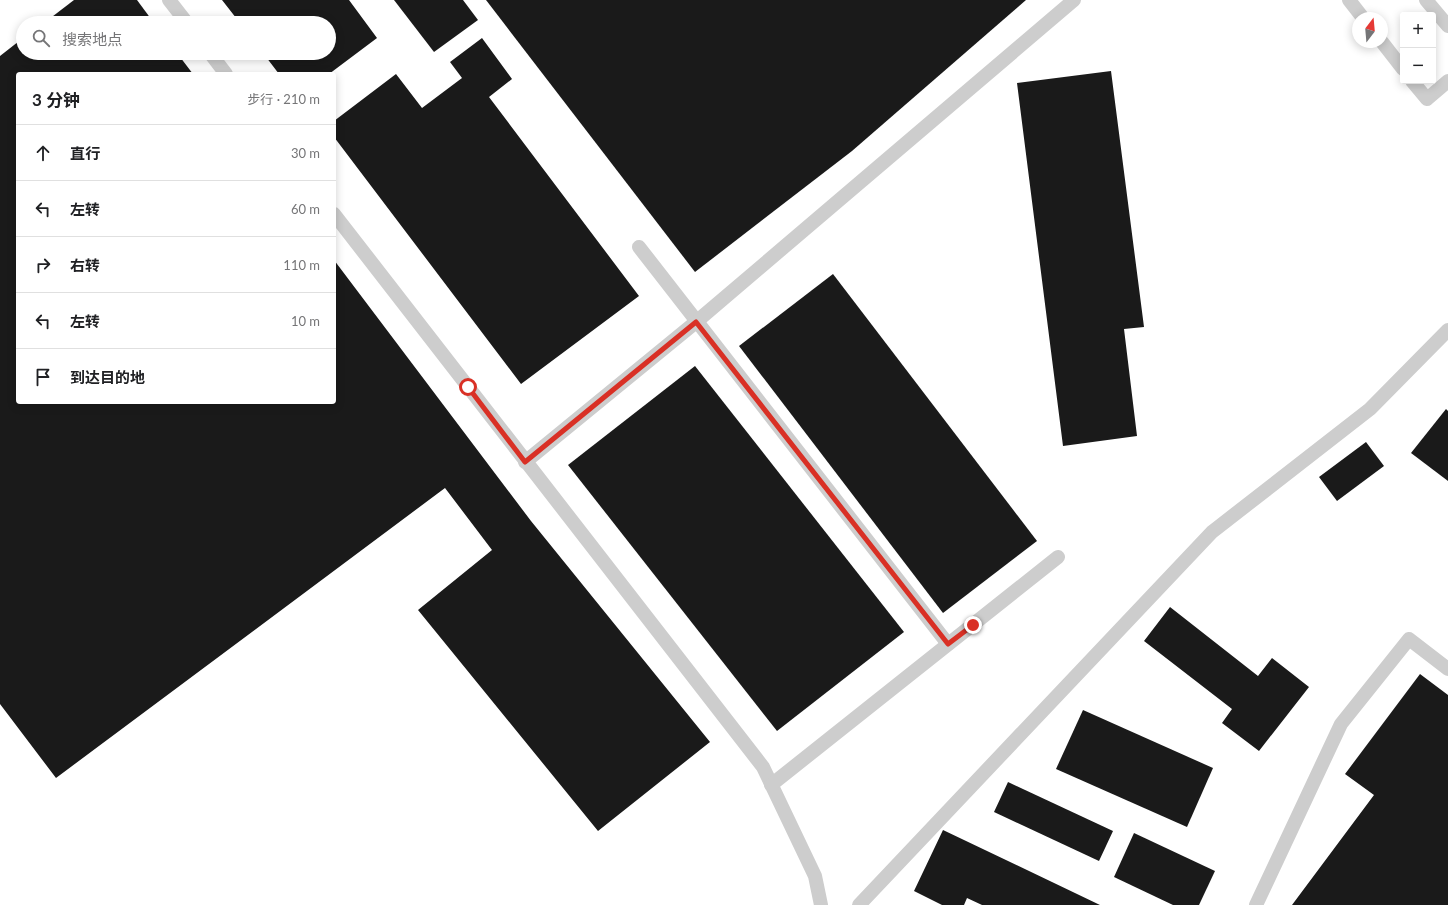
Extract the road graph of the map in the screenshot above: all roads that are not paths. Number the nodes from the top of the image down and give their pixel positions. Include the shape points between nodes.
1 (169, 0) edge
2 (1074, 0) edge
3 (1349, 0) edge
4 (1426, 0) edge
5 (1358, 12) edge
6 (182, 16) edge
7 (1448, 26) edge
8 (1387, 48) edge
9 (215, 60) edge
10 (1400, 65) edge
11 (224, 72) edge
12 (1448, 81) edge
13 (1414, 84) edge
14 (336, 217) edge
15 (639, 247) dead end
16 (696, 322) junction
17 (1448, 330) edge
18 (525, 462) junction
19 (1058, 557) dead end
20 (948, 644) junction
21 (1448, 669) edge
22 (771, 785) junction
23 (821, 905) edge
24 (859, 905) edge
25 (1256, 905) edge

1 - 6 lane
2 - 16 lane
3 - 5 lane
4 - 7 lane
8 - 10 lane
9 - 11 lane
12 - 13 lane via 1427,99
14 - 18 lane
15 - 16 lane
16 - 18 lane
16 - 20 lane
17 - 24 lane via 1370,409 1212,532
18 - 22 lane via 762,767
19 - 20 lane
20 - 22 lane
21 - 25 lane via 1408,638 1341,724
22 - 23 lane via 815,876

